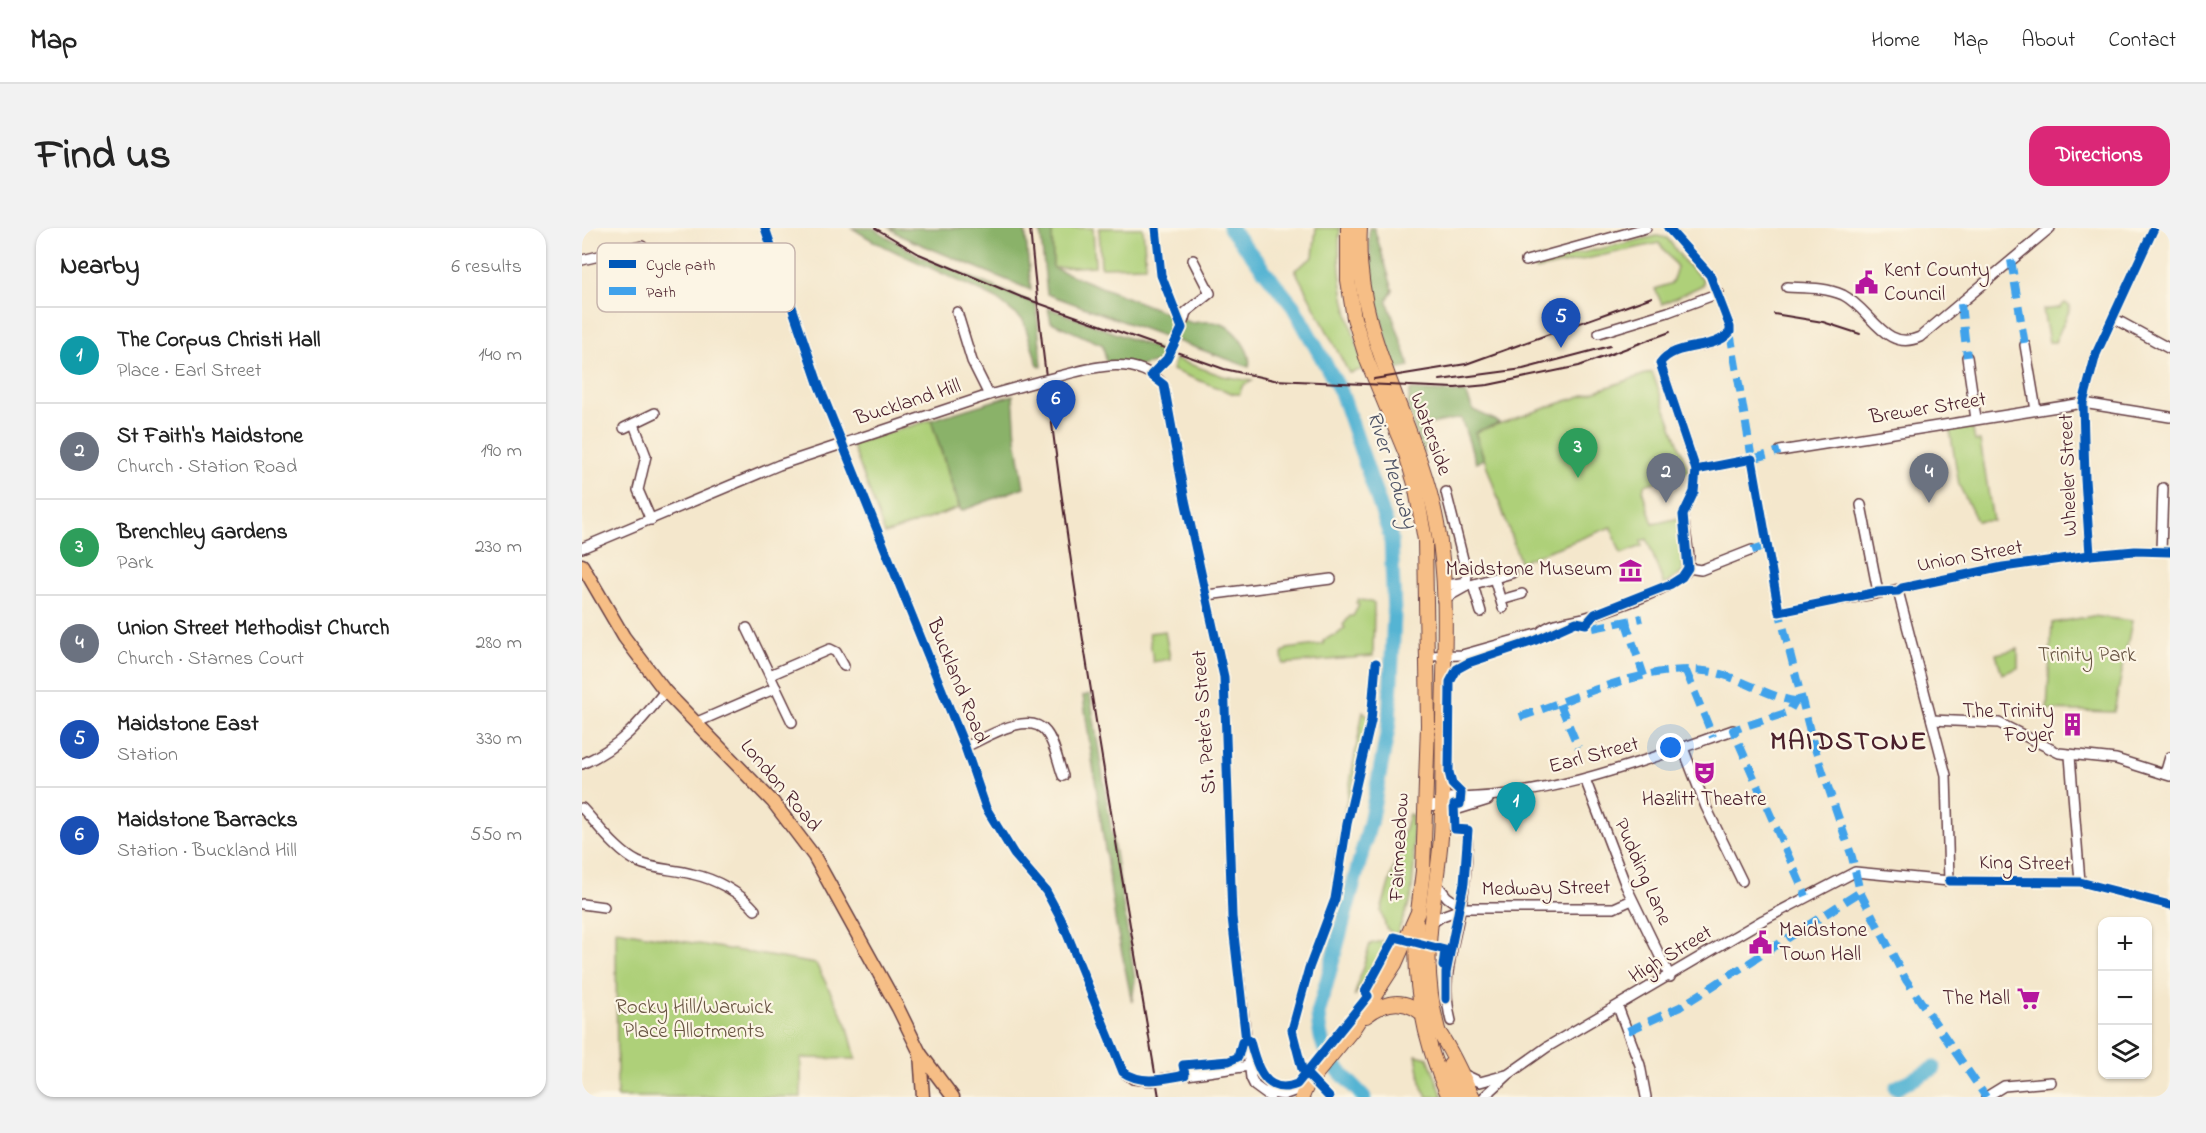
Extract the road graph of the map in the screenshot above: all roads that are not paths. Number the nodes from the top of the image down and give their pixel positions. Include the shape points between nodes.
1 (765, 228) edge
2 (1348, 228) edge
3 (1360, 228) edge
4 (1646, 228) edge
5 (1668, 228) edge
6 (2050, 228) edge
7 (2154, 228) edge
8 (770, 243) edge
9 (597, 256) edge
10 (582, 260) edge
11 (1193, 260) dead end
12 (1526, 261) dead end
13 (1787, 287) dead end
14 (1719, 293) junction
15 (794, 312) edge
16 (957, 312) dead end
17 (2113, 318) junction
18 (1183, 322) dead end
19 (1599, 333) dead end
20 (2025, 345) dead end
21 (2170, 349) edge
22 (1967, 357) dead end
23 (1151, 375) joint
24 (988, 395) junction
25 (2083, 403) junction
26 (2036, 410) junction
27 (655, 412) dead end
28 (2170, 417) edge
29 (1976, 419) junction
30 (634, 424) junction
31 (624, 428) dead end
32 (844, 443) junction
33 (1780, 451) dead end
34 (1752, 459) dead end
35 (1696, 470) junction
36 (2163, 488) dead end
37 (1446, 492) dead end
38 (1861, 505) dead end
39 (651, 520) junction
40 (582, 548) edge
41 (1752, 550) dead end
42 (2165, 552) edge
43 (2090, 555) junction
44 (582, 565) edge
45 (1688, 568) junction
46 (1512, 573) dead end
47 (1494, 578) junction
48 (1331, 579) dead end
49 (1469, 584) junction
50 (1898, 591) junction
51 (1878, 592) junction
52 (1442, 593) junction
53 (1522, 594) dead end
54 (1207, 595) junction
55 (1818, 604) dead end
56 (1481, 612) dead end
57 (747, 628) dead end
58 (1428, 656) junction
59 (1444, 658) junction
60 (844, 666) dead end
61 (770, 675) junction
62 (776, 688) junction
63 (665, 691) junction
64 (1932, 720) junction
65 (792, 722) dead end
66 (694, 723) junction
67 (1733, 730) dead end
68 (965, 747) junction
69 (1683, 748) junction
70 (2070, 756) junction
71 (2170, 757) edge
72 (582, 764) edge
73 (2167, 775) edge
74 (1063, 776) dead end
75 (1585, 779) junction
76 (1441, 805) junction
77 (1425, 806) junction
78 (582, 808) edge
79 (1468, 830) dead end
80 (1855, 872) joint
81 (1742, 881) dead end
82 (1949, 881) junction
83 (1435, 882) junction
84 (2080, 882) junction
85 (757, 893) dead end
86 (1632, 900) junction
87 (747, 901) junction
88 (582, 904) edge
89 (2170, 905) edge
90 (604, 907) dead end
91 (1461, 908) junction
92 (755, 910) dead end
93 (1418, 912) junction
94 (1429, 925) junction
95 (1670, 977) junction
96 (1618, 1007) junction
97 (1421, 1013) junction
98 (1452, 1021) dead end
99 (1354, 1027) junction
100 (1441, 1036) junction
101 (920, 1053) junction
102 (1249, 1066) junction
103 (1461, 1073) junction
104 (1509, 1074) junction
105 (2051, 1082) dead end
106 (1305, 1090) edge
107 (1261, 1091) junction
108 (948, 1096) edge
109 (923, 1097) edge
110 (1269, 1097) edge
111 (1449, 1097) edge
112 (1460, 1097) edge
113 (1473, 1097) edge
114 (1484, 1097) edge
115 (1646, 1097) edge
116 (1986, 1097) edge

1 - 8 street, Buckland Road
2 - 58 highway, Waterside via 1348,280 1354,318 1406,454 1421,512 1428,569
3 - 52 highway, Waterside via 1360,280 1367,316 1377,353 1426,479 1437,524
4 - 12 street
5 - 14 street via 1710,275
6 - 13 street via 1911,341 1902,342 1886,334 1845,296 1826,288
7 - 17 street, Wheeler Street
9 - 10 street
11 - 18 street via 1210,293 1186,312
14 - 19 street
14 - 35 street via 1730,332 1671,353 1660,363
15 - 32 street, Buckland Road
16 - 24 street via 972,361
17 - 21 street
17 - 25 street, Wheeler Street via 2096,354
20 - 26 street
22 - 29 street
23 - 24 street, Buckland Hill, bridge via 1119,365 1092,367
23 - 54 street, St. Peter's Street via 1164,385
24 - 32 street, Buckland Hill
25 - 26 street, Brewer Street
25 - 28 street, Brewer Street
25 - 43 street, Wheeler Street
26 - 29 street, Brewer Street
27 - 30 street
29 - 33 street, Brewer Street
30 - 31 street
30 - 39 street via 646,456 638,490
32 - 39 street, Buckland Hill via 779,465
32 - 68 street, Buckland Road
34 - 35 street
35 - 45 street via 1694,492 1683,515
36 - 42 street
37 - 49 street
38 - 51 street
39 - 40 street, Buckland Hill
41 - 45 street via 1701,570
42 - 43 street, Union Street
43 - 50 street, Union Street via 2003,567
44 - 63 main road, London Road via 624,637
45 - 59 street via 1671,584 1586,618
46 - 47 street
47 - 49 street
47 - 53 street via 1502,604
48 - 54 street
49 - 52 street
49 - 52 street
49 - 56 street
50 - 51 street, Union Street
50 - 64 street
51 - 55 street, Union Street
52 - 59 highway, Waterside
54 - 102 street, St. Peter's Street via 1224,677 1232,917
57 - 61 street
58 - 59 street
58 - 77 highway, Fairmeadow
59 - 76 highway, Fairmeadow
60 - 61 street via 830,649
61 - 62 street
62 - 65 street
62 - 66 street
63 - 66 main road, London Road
63 - 72 street via 634,730 599,757
64 - 70 street via 1999,723 2048,750
64 - 82 street via 1948,793
66 - 101 main road, London Road via 773,802 814,856
67 - 69 street, Earl Street
68 - 74 street via 1020,724 1032,723 1047,733
68 - 102 street, Buckland Road, bridge via 986,808 1014,854 1046,891 1061,919 1123,1072 1151,1081
69 - 75 street, Earl Street
69 - 81 street
70 - 73 street via 2116,759
70 - 84 street
71 - 73 street
75 - 76 street, Earl Street via 1496,797 1449,798
75 - 86 street, Pudding Lane
76 - 77 street, Earl Street
76 - 83 highway, Fairmeadow
77 - 93 highway, Fairmeadow
78 - 87 street via 630,858 658,869 712,880
79 - 91 street
80 - 82 street, King Street
80 - 95 street, High Street
82 - 84 street, King Street
83 - 91 street, Medway Street
83 - 94 highway, Fairmeadow
84 - 89 street, King Street
85 - 87 street
86 - 91 street, Medway Street via 1614,908
86 - 95 street, Pudding Lane
87 - 92 street
88 - 90 street
91 - 94 street, Medway Street
91 - 98 street via 1446,973 1446,999
93 - 97 highway via 1416,973
93 - 99 highway, Fairmeadow via 1395,964
94 - 100 highway, Fairmeadow via 1427,972
95 - 96 street, High Street
96 - 104 street, High Street via 1547,1047
96 - 115 street via 1640,1065
97 - 99 highway via 1406,1003 1387,1002
97 - 100 highway
97 - 111 highway via 1433,1060
99 - 106 highway
100 - 103 highway
100 - 112 highway
101 - 108 main road, London Road
101 - 109 main road, London Road
102 - 107 street, St. Peter's Street via 1251,1078
103 - 104 street, High Street via 1480,1082
103 - 113 highway
104 - 114 street, High Street
105 - 116 street via 2004,1086
106 - 107 street via 1283,1095
107 - 110 street, St. Peter's Street

